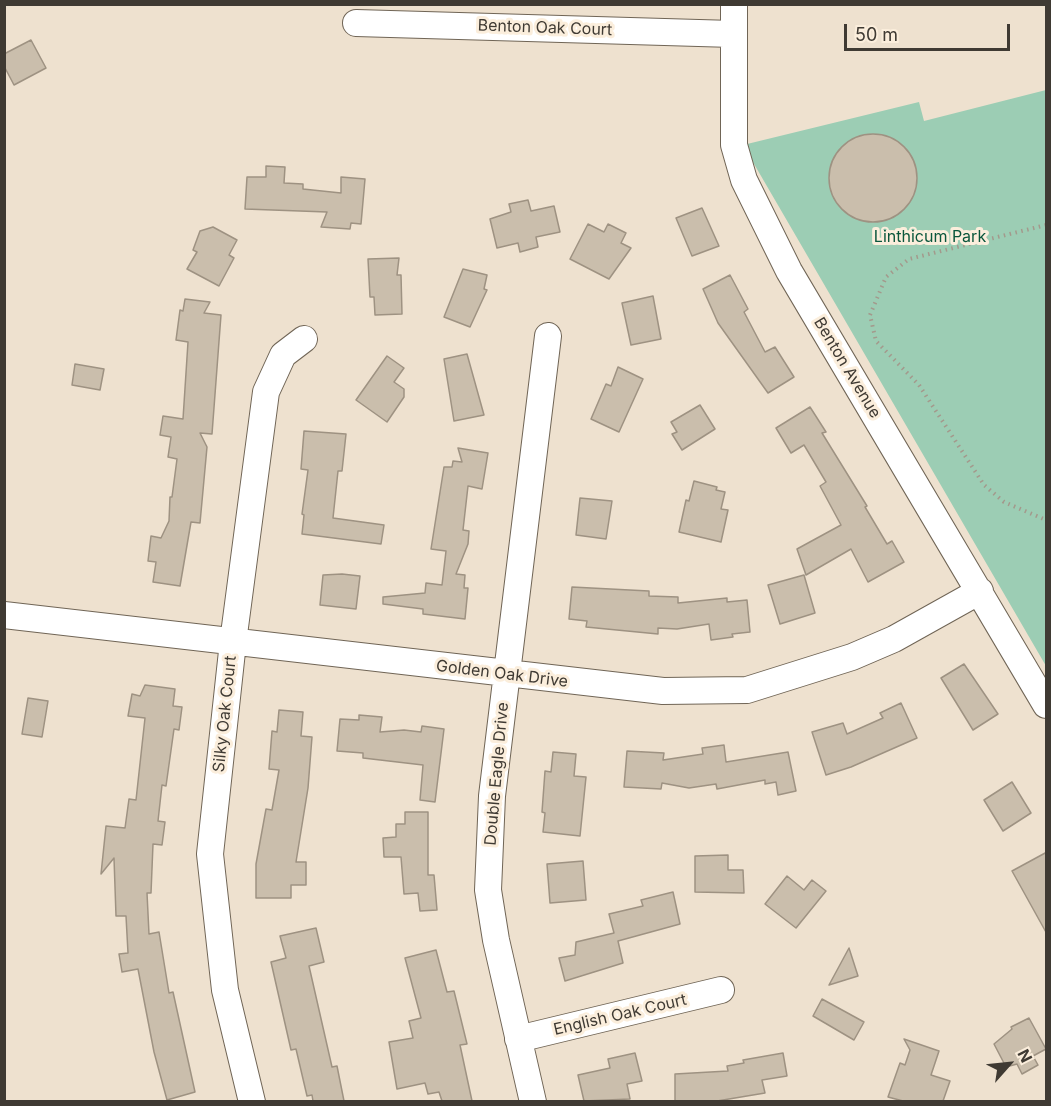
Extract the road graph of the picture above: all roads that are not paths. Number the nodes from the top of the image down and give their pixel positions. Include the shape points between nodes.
1 (734, 4) edge
2 (356, 23) dead end
3 (733, 34) junction
4 (548, 336) dead end
5 (304, 339) dead end
6 (980, 591) junction
7 (4, 615) edge
8 (233, 642) junction
9 (506, 675) junction
10 (1047, 705) edge
11 (721, 990) dead end
12 (518, 1039) junction
13 (252, 1101) edge
14 (533, 1101) edge

1 - 3 street, Benton Avenue
2 - 3 street, Benton Oak Court
3 - 6 street, Benton Avenue via 734,145 744,180 789,271
4 - 9 street, Double Eagle Drive
5 - 8 street, Silky Oak Court via 283,355 266,392
6 - 9 street, Golden Oak Drive via 894,639 852,657 747,690 663,691
6 - 10 street, Benton Avenue
7 - 8 street, Golden Oak Drive
8 - 9 street, Golden Oak Drive
8 - 13 street, Silky Oak Court via 210,854 225,990
9 - 12 street, Double Eagle Drive via 492,796 488,890
11 - 12 street, English Oak Court
12 - 14 street, Double Eagle Drive

